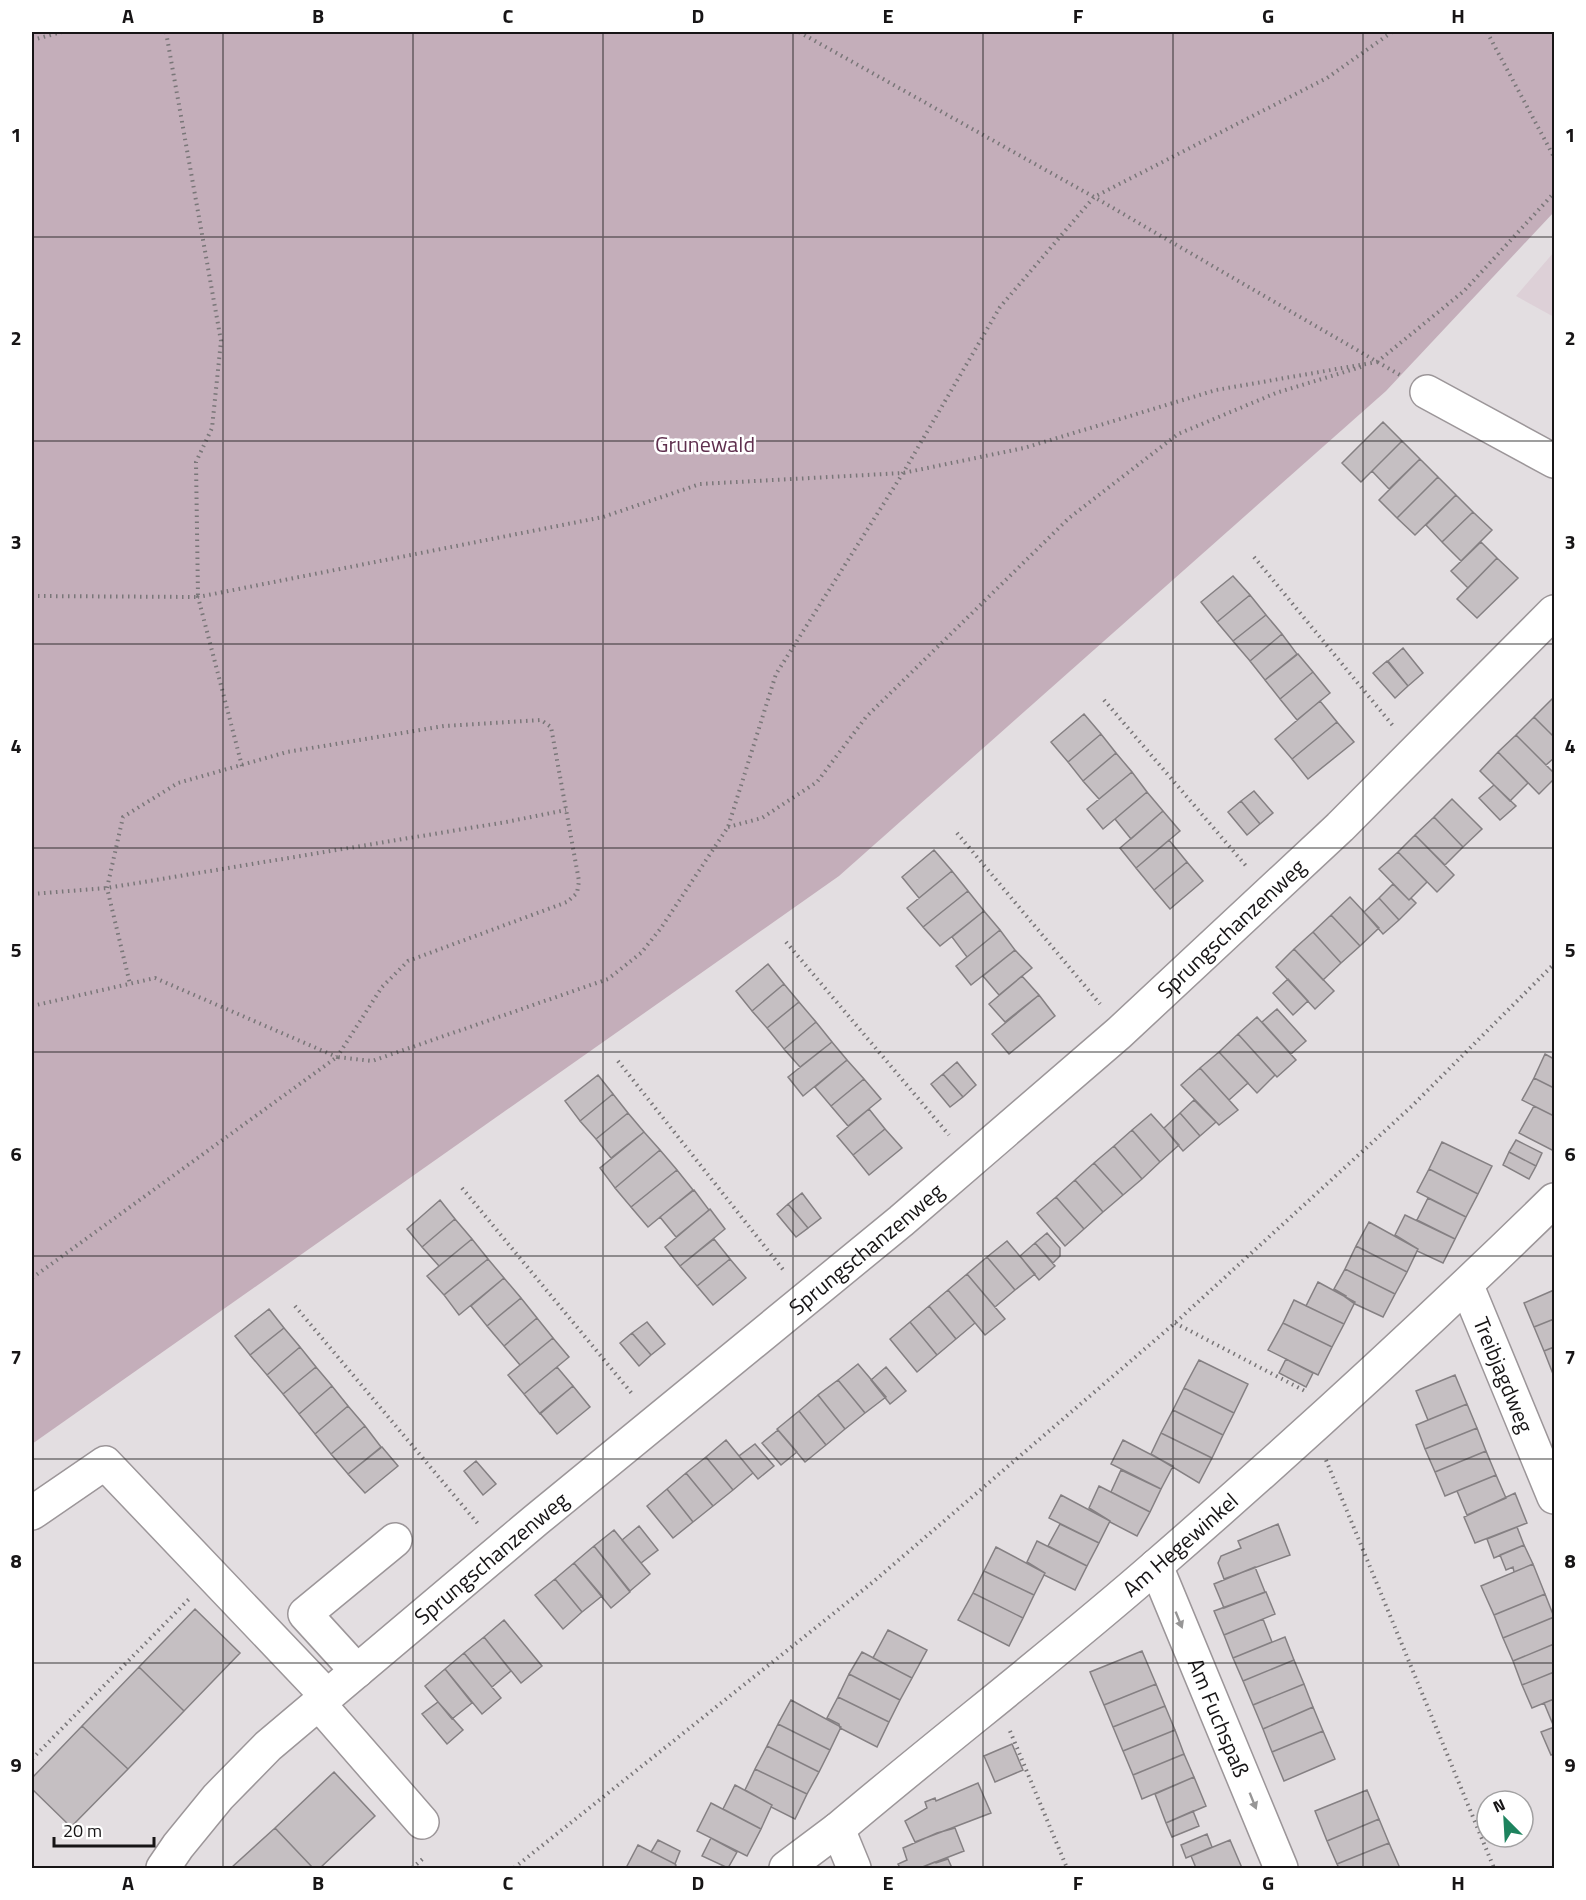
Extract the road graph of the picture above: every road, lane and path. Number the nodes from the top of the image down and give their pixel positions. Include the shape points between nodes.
1 (62, 32) edge
2 (166, 32) edge
3 (799, 32) edge
4 (1392, 32) edge
5 (1487, 32) edge
6 (32, 40) edge
7 (1554, 157) edge
8 (1554, 193) edge
9 (1094, 197) junction
10 (1377, 362) junction
11 (1427, 392) joint
12 (1554, 461) edge
13 (903, 472) junction
14 (1254, 558) dead end
15 (32, 596) edge
16 (198, 597) junction
17 (1554, 612) edge
18 (1104, 700) dead end
19 (1395, 728) dead end
20 (242, 766) junction
21 (566, 810) junction
22 (728, 827) junction
23 (957, 833) dead end
24 (1248, 868) dead end
25 (106, 888) junction
26 (32, 894) edge
27 (786, 942) dead end
28 (1554, 964) edge
29 (130, 984) junction
30 (32, 1006) edge
31 (1107, 1012) dead end
32 (338, 1057) junction
33 (618, 1061) dead end
34 (956, 1143) dead end
35 (462, 1188) dead end
36 (1554, 1200) edge
37 (785, 1273) dead end
38 (32, 1278) edge
39 (1467, 1286) junction
40 (296, 1306) dead end
41 (1175, 1323) junction
42 (1308, 1393) dead end
43 (634, 1397) dead end
44 (1326, 1459) dead end
45 (1554, 1497) edge
46 (32, 1513) edge
47 (485, 1533) dead end
48 (394, 1540) dead end
49 (1156, 1566) junction
50 (228, 1592) junction
51 (357, 1671) junction
52 (323, 1700) junction
53 (1010, 1729) dead end
54 (32, 1759) edge
55 (838, 1829) junction
56 (425, 1837) joint
57 (163, 1869) edge
58 (412, 1869) edge
59 (514, 1869) edge
60 (786, 1869) edge
61 (854, 1869) edge
62 (1067, 1869) edge
63 (1281, 1869) edge
64 (1494, 1869) edge

1 - 6 path
2 - 16 path via 221,341 212,428 196,462
3 - 9 path
4 - 9 path via 1327,78
5 - 7 path
8 - 10 path via 1464,291
9 - 10 path
9 - 13 path via 1000,307
10 - 11 path
10 - 13 path via 1216,390 1024,448
10 - 22 path via 1276,393 1178,434 1069,518 866,717 817,782 762,818
11 - 12 street
13 - 16 path via 700,484 603,517
13 - 22 path via 776,674
14 - 19 path
15 - 16 path
16 - 20 path
17 - 51 street, Sprungschanzenweg via 1340,827 1119,1033 901,1221
18 - 24 path
20 - 21 path via 287,752 444,726 541,720 551,727
20 - 25 path via 178,783 123,817
21 - 25 path
21 - 32 path via 579,881 577,893 567,902 408,961 382,987
22 - 32 path via 661,928 641,953 608,979 372,1061
23 - 31 path
25 - 26 path
25 - 29 path
27 - 34 path
28 - 41 path via 1412,1106
29 - 30 path
29 - 32 path via 155,978
32 - 38 path
33 - 37 path
35 - 43 path
36 - 39 street, Am Hegewinkel
39 - 45 street, Treibjagdweg
39 - 49 street, Am Hegewinkel via 1311,1431
40 - 47 path
41 - 42 path
41 - 59 path via 873,1582
44 - 64 path
46 - 50 street via 105,1463
48 - 51 street via 305,1614
49 - 55 street, Am Hegewinkel
49 -> 63 street, Am Fuchspaß
50 - 52 street
50 - 54 path via 216,1599 197,1591
51 - 52 street, Sprungschanzenweg
52 - 56 street
52 - 57 street, Sprungschanzenweg via 268,1746 218,1797
53 - 62 path
55 - 60 street, Am Hegewinkel
55 - 61 street
56 - 58 path

